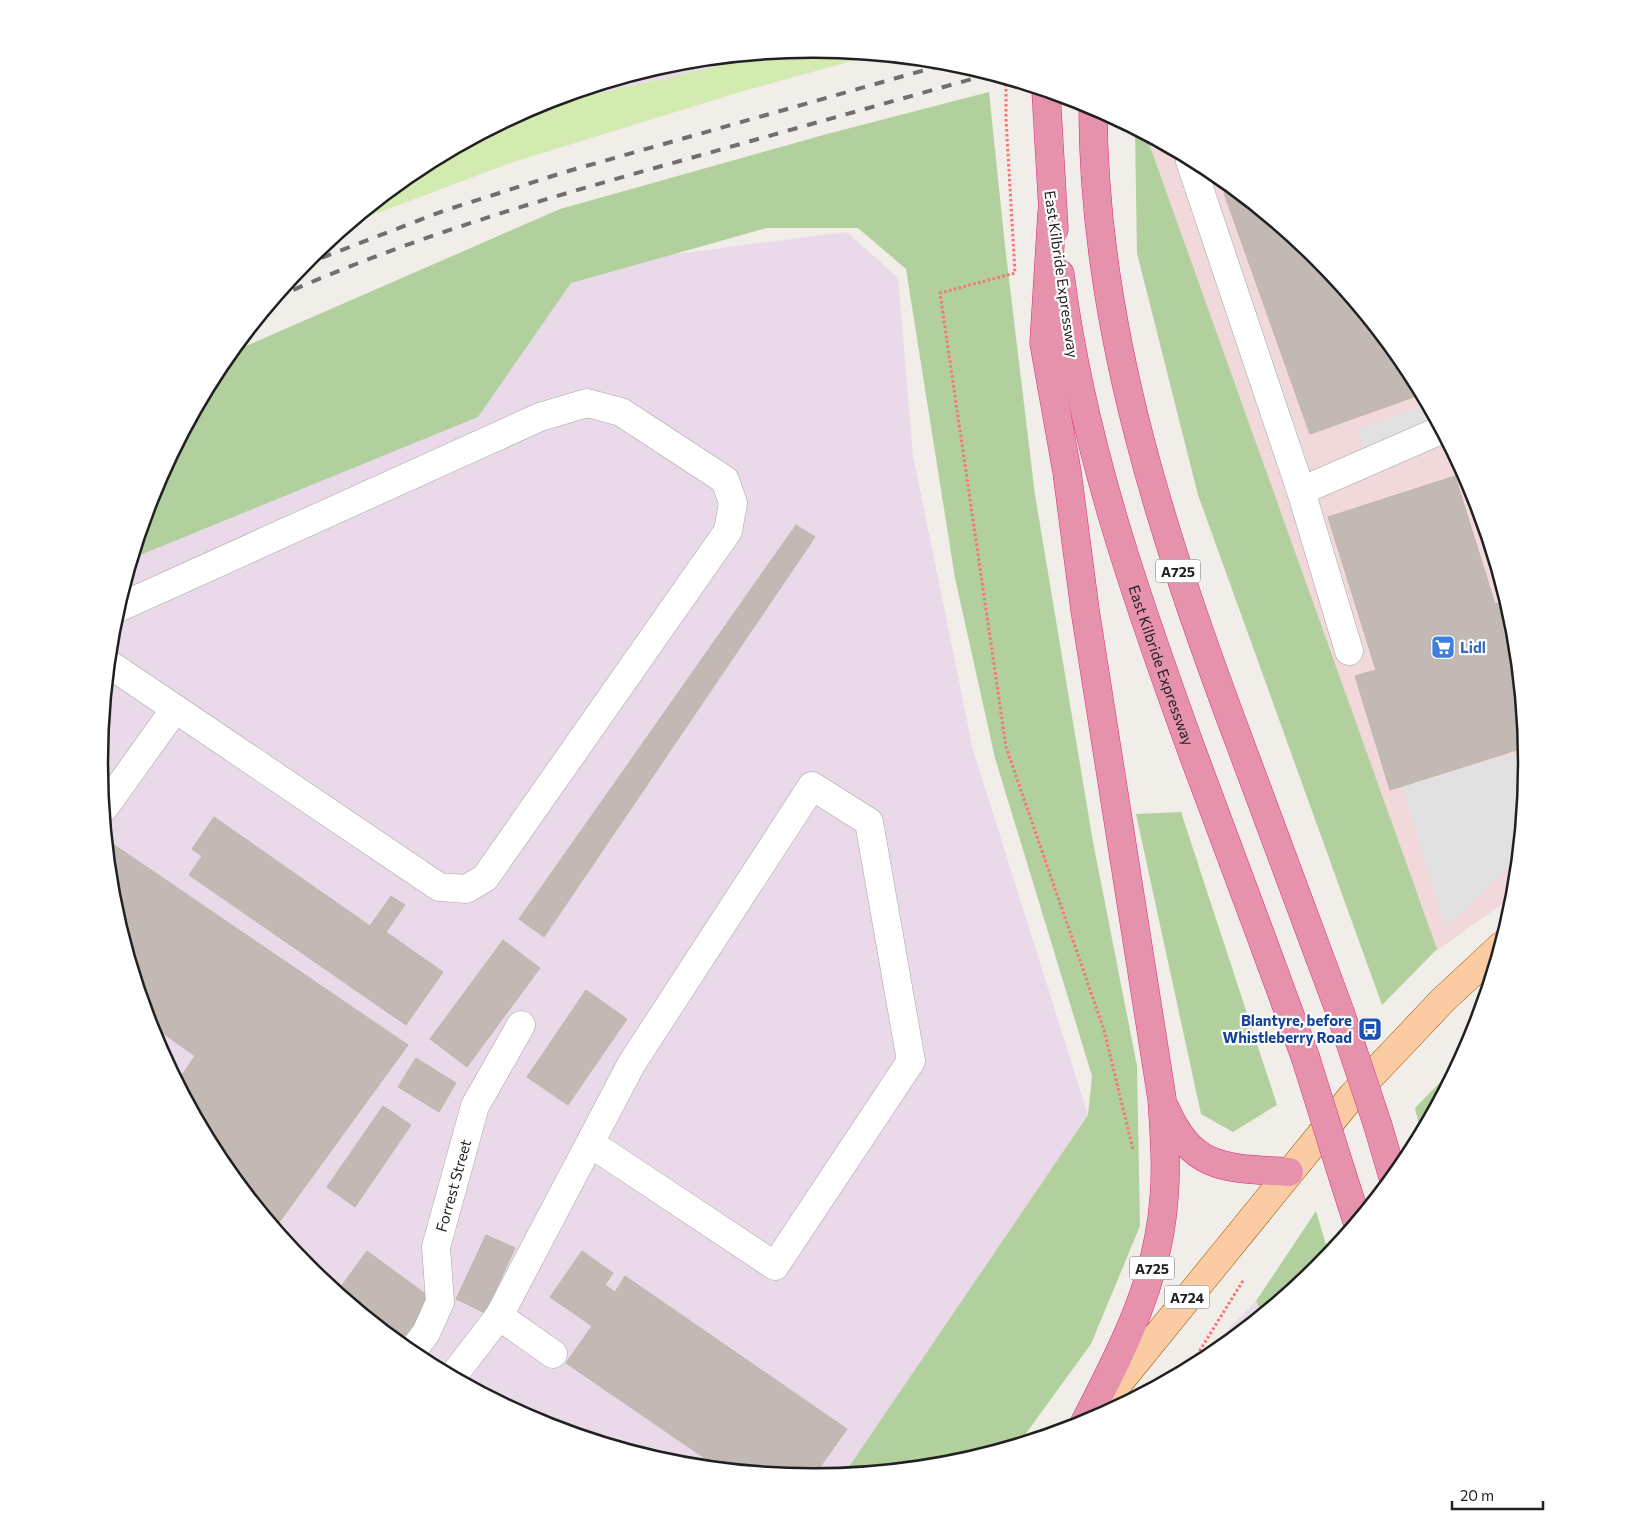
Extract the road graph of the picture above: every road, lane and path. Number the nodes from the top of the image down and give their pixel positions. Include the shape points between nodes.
1 (1006, 85) edge
2 (1046, 97) edge
3 (1093, 116) edge
4 (1192, 168) edge
5 (1052, 212) junction
6 (1436, 432) edge
7 (1301, 490) junction
8 (127, 604) edge
9 (1349, 651) dead end
10 (115, 668) edge
11 (175, 709) junction
12 (110, 800) edge
13 (1493, 954) edge
14 (521, 1025) dead end
15 (1162, 1099) junction
16 (590, 1144) junction
17 (1135, 1159) dead end
18 (1390, 1168) edge
19 (1289, 1172) junction
20 (1355, 1215) edge
21 (500, 1316) junction
22 (416, 1346) edge
23 (553, 1354) dead end
24 (457, 1371) edge
25 (1096, 1409) edge
26 (1091, 1412) edge

1 - 17 path via 1015,273 940,293 1006,747 1104,1030
2 - 5 highway, East Kilbride Expressway / A725
3 - 18 highway, A725, bridge via 1098,206 1106,274 1130,401 1149,476 1207,656 1340,1012
4 - 7 lane
5 - 15 highway, A725 via 1044,343 1067,472 1085,610
5 - 20 highway, East Kilbride Expressway / A725, bridge via 1080,395 1116,532 1160,663 1305,1056
6 - 7 lane
7 - 9 lane
8 - 11 lane via 545,415 587,403 622,412 726,480 732,503 728,531 485,878 466,889 439,887
10 - 11 lane
11 - 12 lane
13 - 19 main road, A724 via 1442,1000 1352,1096
14 - 22 lane, Forrest Street via 475,1106 436,1247 440,1302 426,1333
15 - 19 highway, A725 via 1176,1132 1187,1146 1207,1160 1228,1167
15 - 26 highway, A725 via 1164,1198 1158,1243 1132,1328
16 - 16 lane via 632,1063 812,786 869,822 911,1061 775,1266
16 - 21 lane
19 - 25 main road, A724
21 - 23 lane
21 - 24 lane

